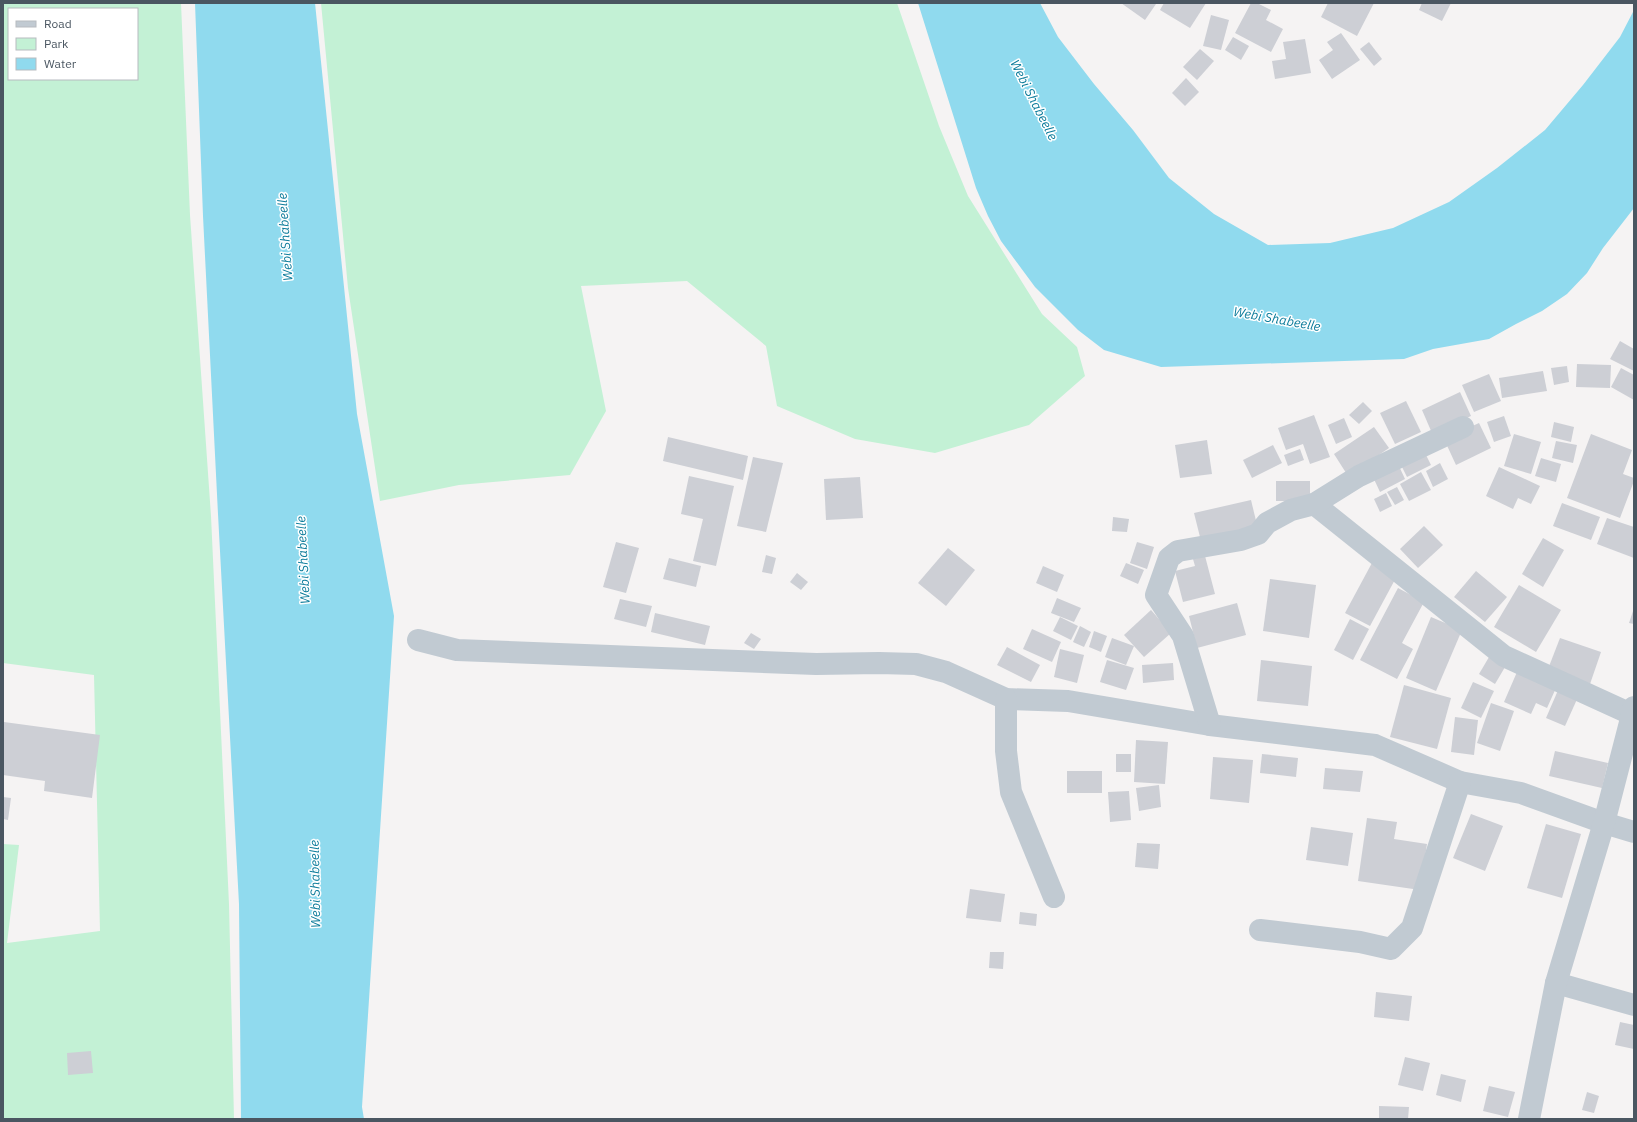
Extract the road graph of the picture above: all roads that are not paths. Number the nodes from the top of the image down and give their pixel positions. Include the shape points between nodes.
1 (1463, 427) dead end
2 (1314, 504) junction
3 (418, 640) dead end
4 (1006, 699) junction
5 (1633, 711) edge
6 (1210, 725) junction
7 (1460, 782) junction
8 (1604, 823) junction
9 (1634, 832) edge
10 (1054, 897) dead end
11 (1260, 930) dead end
12 (1556, 983) junction
13 (1634, 1005) edge
14 (1529, 1119) edge

1 - 2 street via 1359,476
2 - 5 street via 1504,656
2 - 6 street via 1291,510 1268,523 1258,534 1241,540 1178,551 1169,558 1156,595 1183,636
3 - 4 street via 457,650 816,664 916,664 946,672
4 - 6 street via 1068,701
4 - 10 street via 1006,750 1011,792
5 - 8 street
6 - 7 street via 1375,745
7 - 8 street via 1521,793
7 - 11 street via 1412,928 1391,949 1360,942
8 - 9 street
8 - 12 street
12 - 13 street
12 - 14 street

